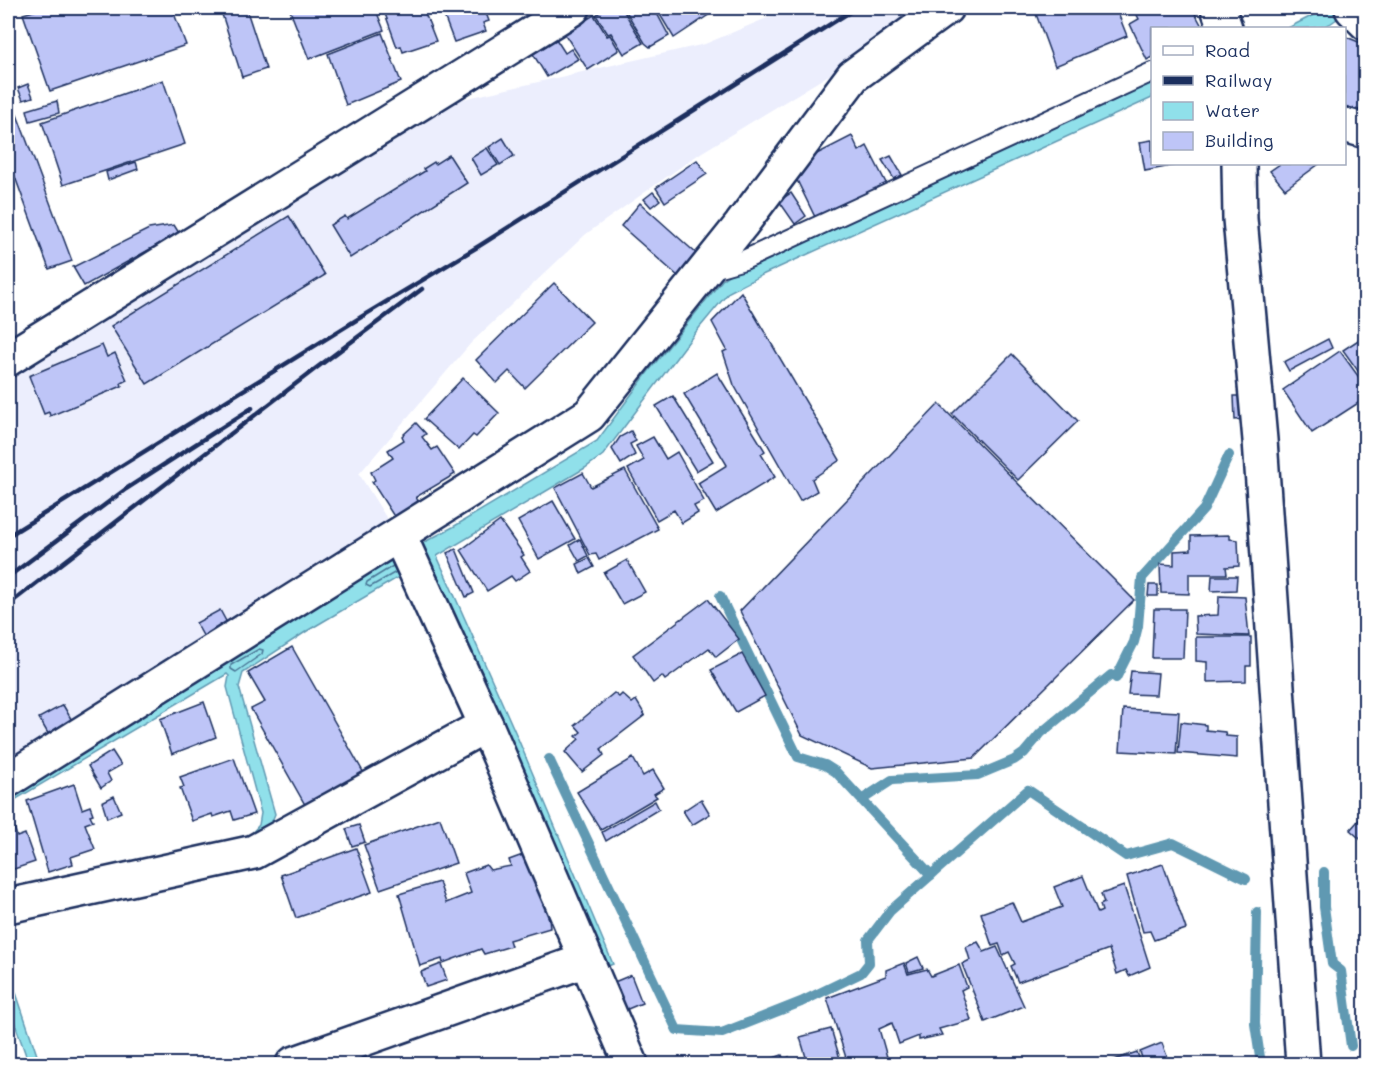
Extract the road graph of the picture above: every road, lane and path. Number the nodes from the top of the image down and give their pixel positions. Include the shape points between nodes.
1 (573, 8) edge
2 (946, 8) edge
3 (1218, 8) edge
4 (1225, 27) edge
5 (1151, 72) edge
6 (1346, 126) edge
7 (1365, 131) edge
8 (1239, 165) edge
9 (704, 271) junction
10 (8, 359) edge
11 (399, 535) junction
12 (486, 725) junction
13 (8, 780) edge
14 (8, 906) edge
15 (586, 960) junction
16 (351, 1055) edge
17 (1300, 1062) edge
18 (293, 1065) edge
19 (631, 1065) edge

1 - 10 street
2 - 9 street via 852,76
3 - 4 street
5 - 9 lane via 744,260
6 - 7 street
8 - 17 street
9 - 11 street via 589,415
11 - 12 street
11 - 13 street
12 - 14 street via 254,852
12 - 15 street
15 - 16 street
15 - 19 street
16 - 18 street

